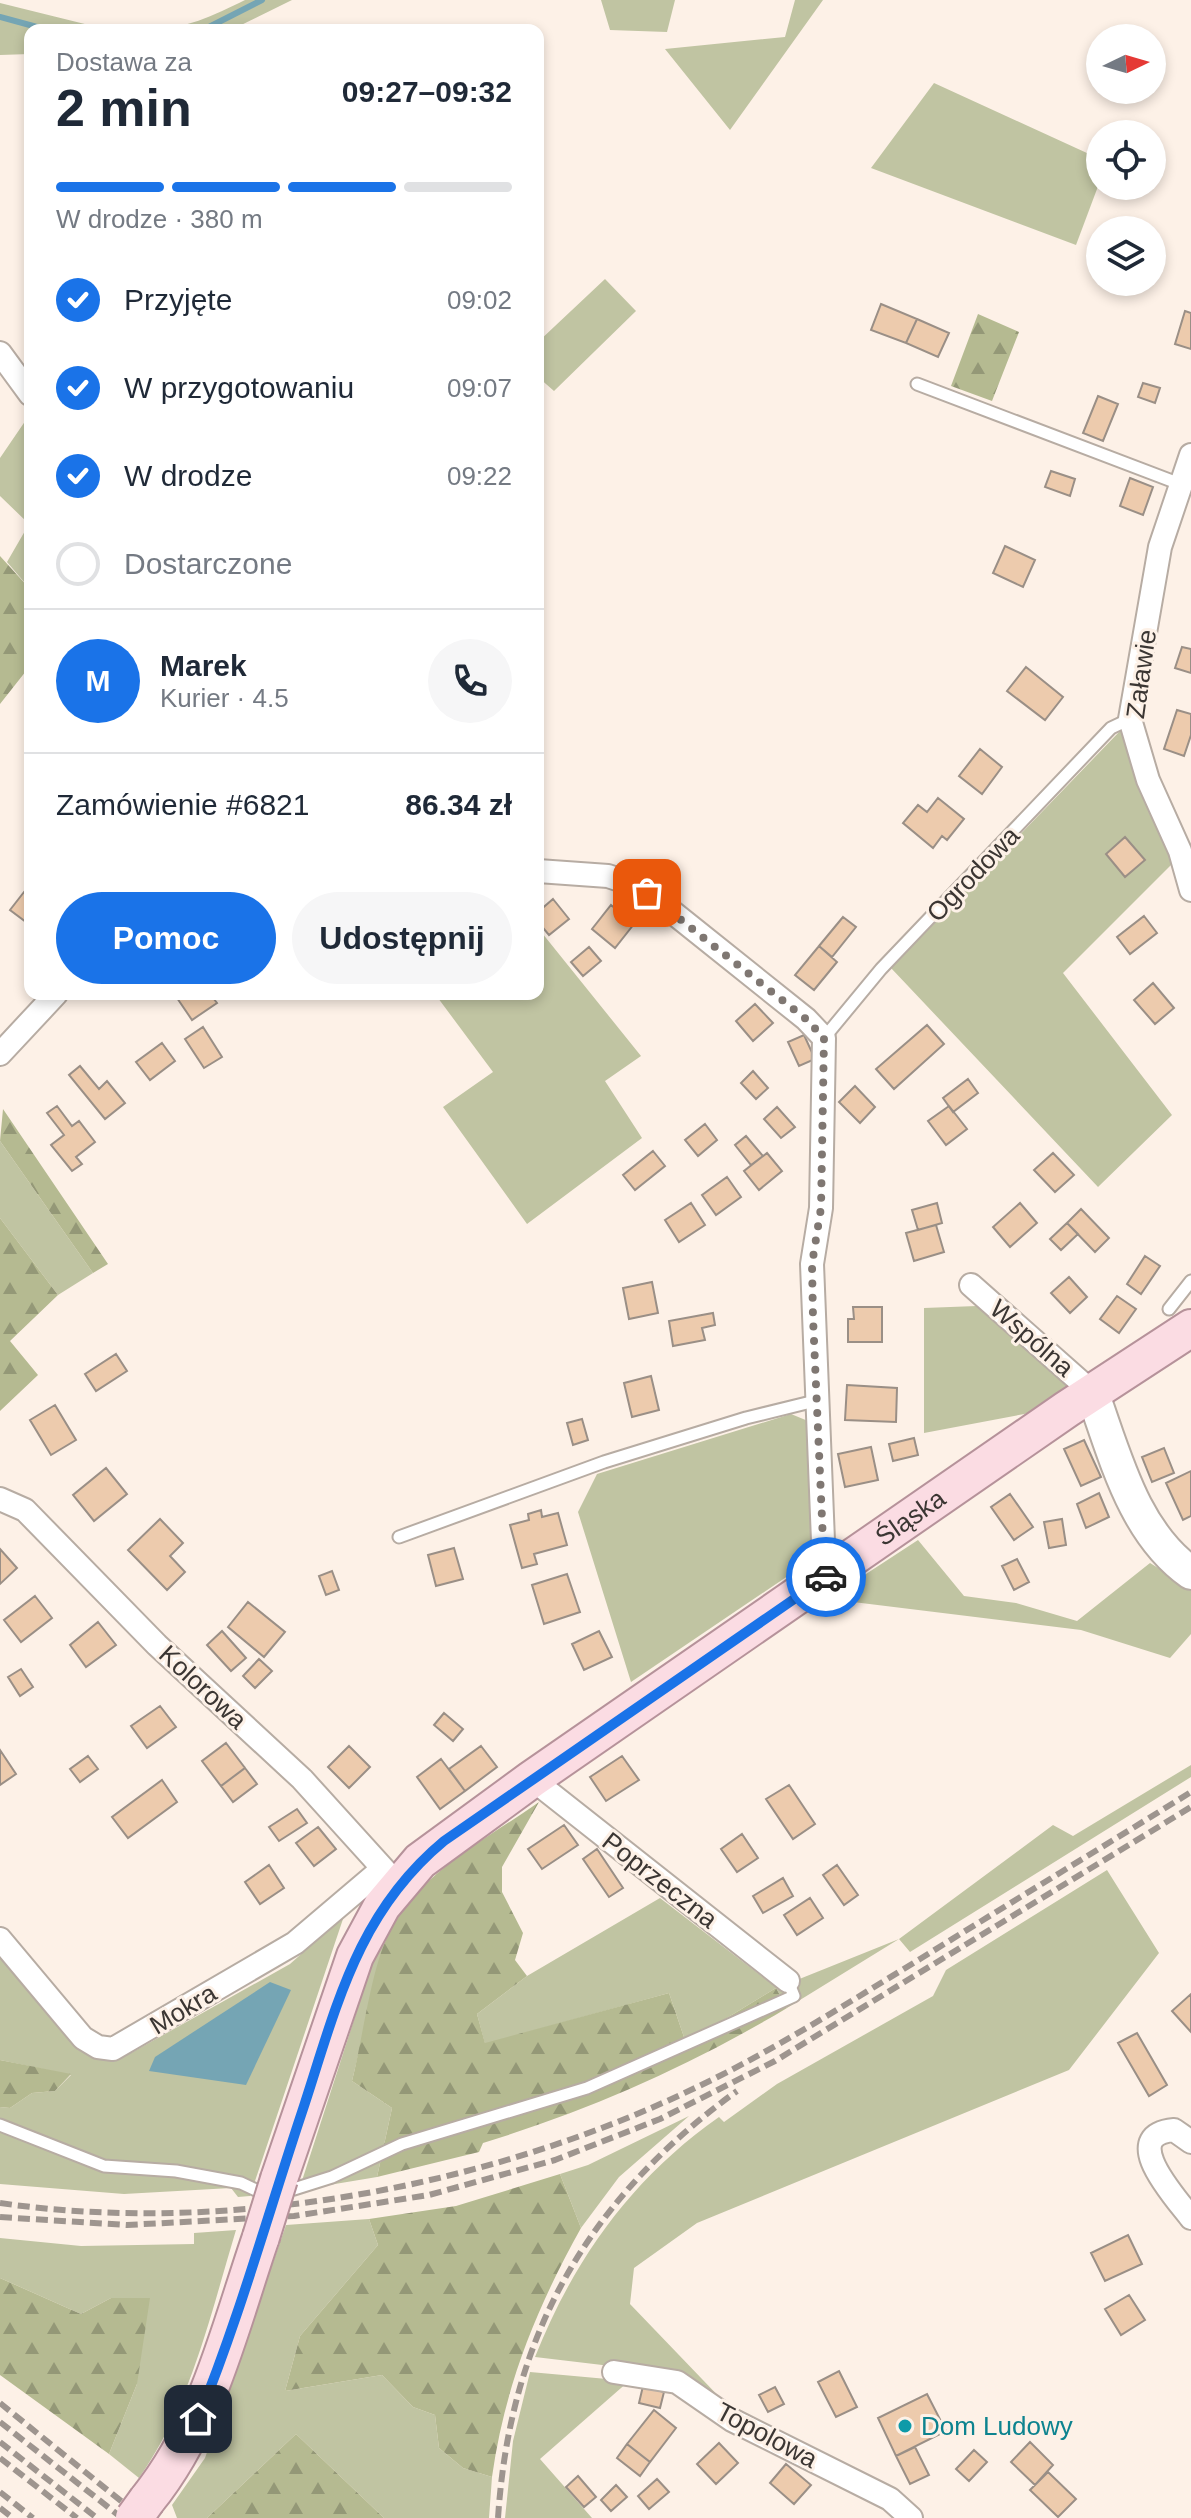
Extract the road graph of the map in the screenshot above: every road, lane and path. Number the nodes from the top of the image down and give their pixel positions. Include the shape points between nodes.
1 (0, 353) edge
2 (917, 384) dead end
3 (24, 386) edge
4 (1191, 455) edge
5 (1180, 484) junction
6 (1130, 719) junction
7 (544, 871) edge
8 (1191, 890) edge
9 (50, 1000) edge
10 (824, 1038) junction
11 (0, 1054) edge
12 (1191, 1281) edge
13 (971, 1285) dead end
14 (1180, 1319) edge
15 (1092, 1392) junction
16 (815, 1401) junction
17 (0, 1499) edge
18 (399, 1537) dead end
19 (1191, 1573) edge
20 (831, 1574) junction
21 (532, 1779) junction
22 (389, 1877) junction
23 (0, 1939) edge
24 (788, 1981) joint
25 (0, 2125) edge
26 (1191, 2142) edge
27 (1191, 2218) edge
28 (614, 2372) dead end
29 (140, 2509) edge
30 (911, 2518) edge

1 - 3 street
2 - 5 lane
4 - 5 street, Załawie
5 - 6 street, Załawie via 1160,547
6 - 8 street, Załawie
6 - 10 lane, Ogrodowa via 1111,728 881,969
7 - 10 street via 608,876 632,884
9 - 11 street
10 - 16 street via 821,1208 812,1264
12 - 14 lane
13 - 15 street, Wspólna
14 - 15 main road, Śląska
15 - 19 street via 1134,1504 1168,1552
15 - 20 main road, Śląska
16 - 18 lane via 604,1462
16 - 20 street via 823,1541
17 - 22 street, Kolorowa via 25,1510 157,1645 302,1779
20 - 21 main road, Śląska
21 - 22 main road, Śląska
21 - 24 street, Poprzeczna
22 - 23 street, Mokra via 295,1943 113,2049 83,2038
22 - 29 main road, Śląska, bridge via 346,1977 198,2419
24 - 25 lane via 794,1996 587,2088 402,2144 294,2189 258,2191 176,2171 104,2166
26 - 27 street via 1174,2130 1161,2131 1149,2154
28 - 30 street, Topolowa via 677,2382 732,2420 890,2499

